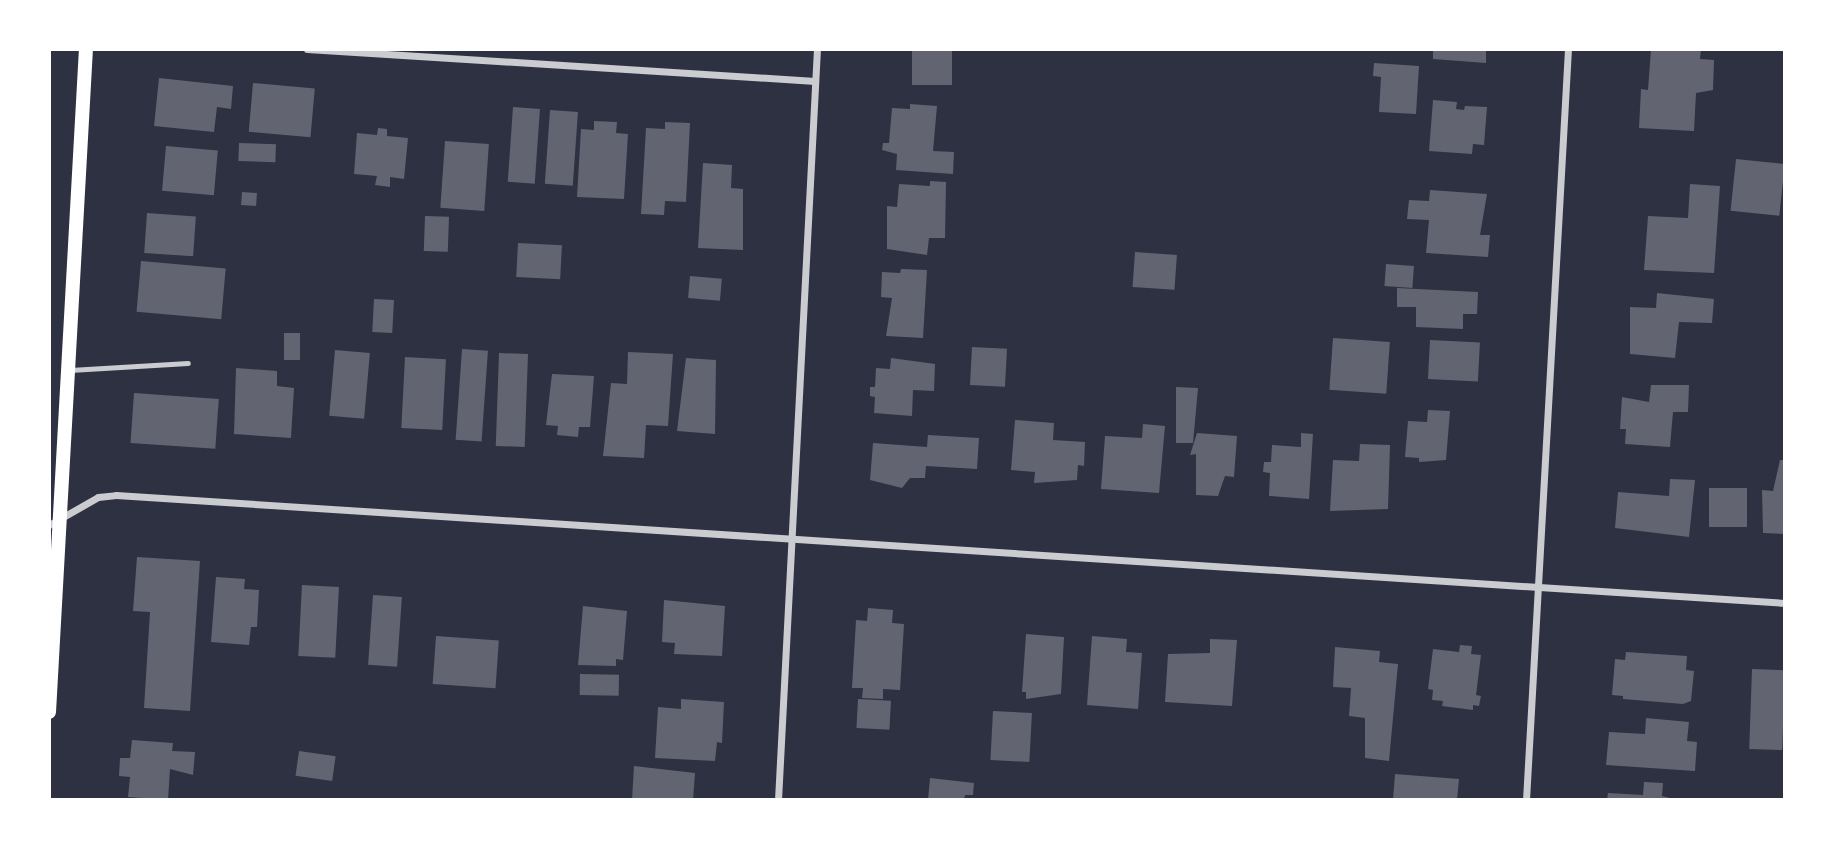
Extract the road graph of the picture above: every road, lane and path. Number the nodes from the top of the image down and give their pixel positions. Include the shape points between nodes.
1 (86, 49) edge
2 (307, 49) edge
3 (817, 49) edge
4 (1569, 49) edge
5 (815, 81) junction
6 (188, 363) dead end
7 (70, 370) junction
8 (54, 522) edge
9 (789, 539) junction
10 (1538, 584) junction
11 (1785, 603) edge
12 (49, 712) edge
13 (778, 800) edge
14 (1525, 800) edge

1 - 7 main road
2 - 5 street
3 - 5 street
4 - 10 street
5 - 9 street
6 - 7 lane
7 - 8 main road
8 - 9 street via 98,497 116,495
8 - 12 main road
9 - 10 street
9 - 13 street
10 - 11 street
10 - 14 street

